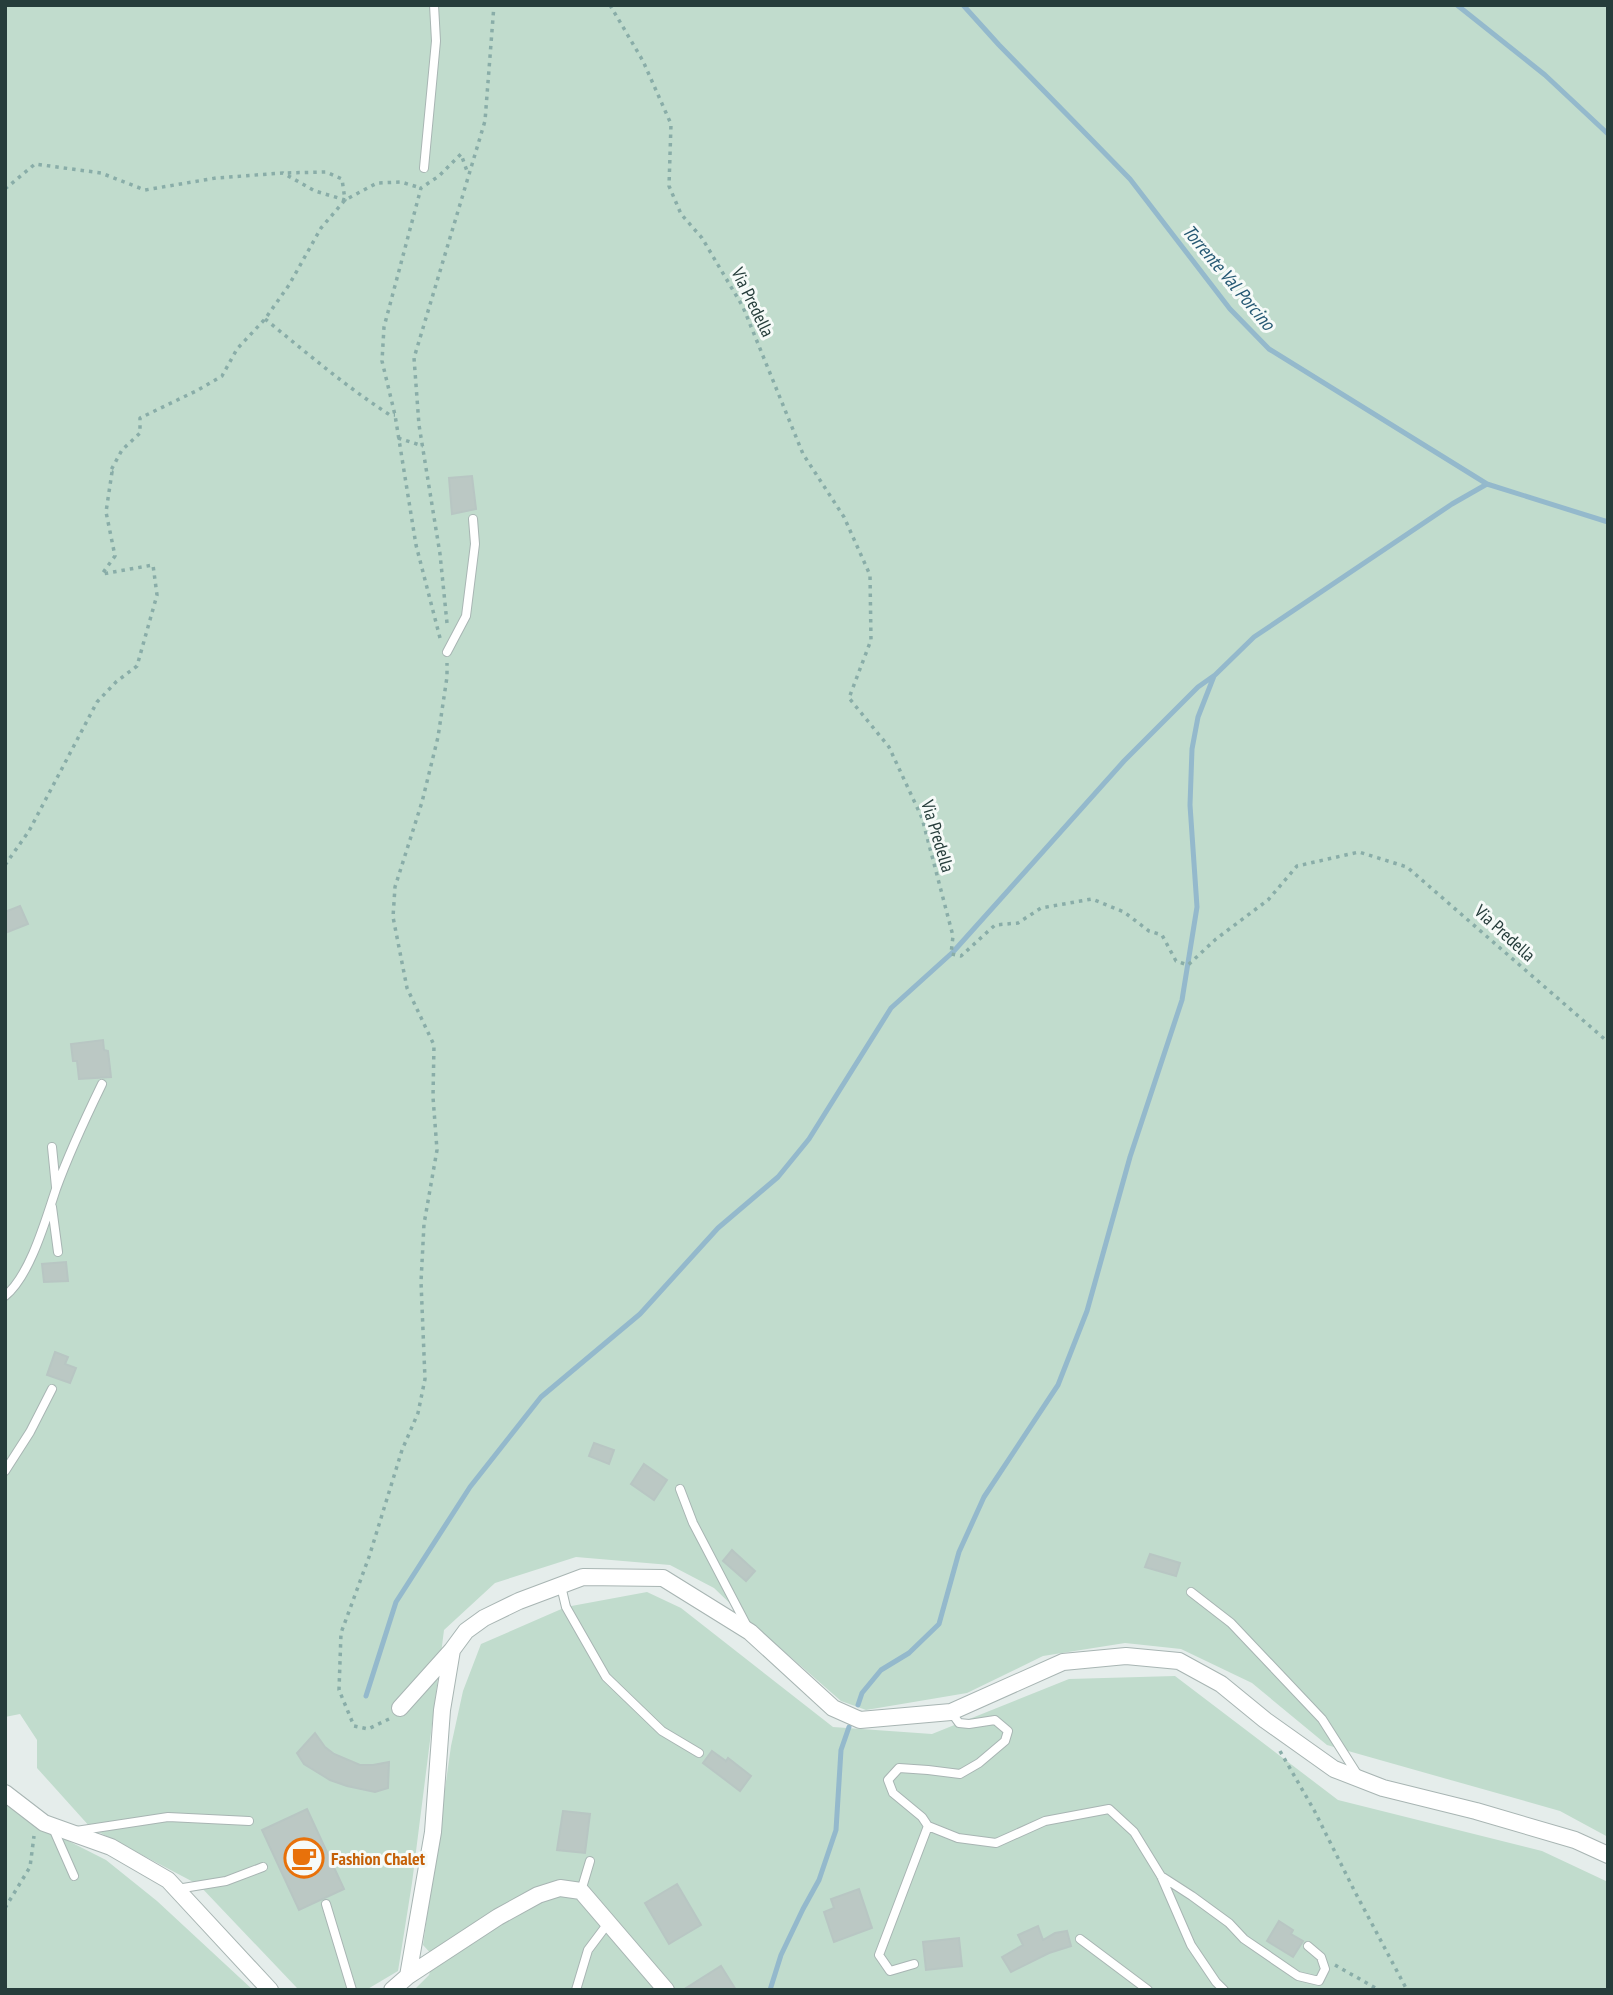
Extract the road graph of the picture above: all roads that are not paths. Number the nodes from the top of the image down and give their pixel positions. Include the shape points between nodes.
1 (435, 5) edge
2 (424, 168) dead end
3 (472, 519) dead end
4 (447, 652) road end
5 (102, 1084) dead end
6 (52, 1147) dead end
7 (56, 1190) junction
8 (52, 1205) junction
9 (58, 1252) dead end
10 (5, 1296) edge
11 (52, 1390) dead end
12 (5, 1471) edge
13 (680, 1489) dead end
14 (561, 1586) junction
15 (1191, 1592) dead end
16 (750, 1632) junction
17 (452, 1650) junction
18 (400, 1708) road end
19 (951, 1712) junction
20 (699, 1753) dead end
21 (1360, 1780) junction
22 (5, 1793) edge
23 (249, 1821) dead end
24 (52, 1826) junction
25 (928, 1826) junction
26 (70, 1832) junction
27 (1608, 1855) edge
28 (590, 1861) dead end
29 (263, 1867) dead end
30 (74, 1876) dead end
31 (1161, 1876) junction
32 (177, 1889) junction
33 (581, 1891) junction
34 (326, 1904) dead end
35 (609, 1922) junction
36 (1080, 1939) dead end
37 (1308, 1946) dead end
38 (914, 1964) dead end
39 (408, 1976) junction
40 (270, 1990) edge
41 (352, 1990) edge
42 (393, 1990) edge
43 (576, 1990) edge
44 (666, 1990) edge
45 (1148, 1990) edge
46 (1224, 1990) edge

1 - 2 lane
3 - 4 lane via 475,544 466,616
5 - 7 lane
6 - 7 lane
7 - 8 lane
8 - 9 lane
8 - 10 lane via 16,1287
11 - 12 lane
13 - 16 lane
14 - 16 street via 583,1577 663,1578
14 - 17 street via 484,1618 466,1631
14 - 20 lane via 566,1607 606,1676 662,1731
15 - 21 lane via 1231,1623 1322,1719
16 - 19 street via 833,1708 860,1720
17 - 18 street
17 - 39 street via 442,1710 433,1832
19 - 21 street via 1063,1662 1126,1656 1179,1661 1222,1684 1334,1769
19 - 25 lane via 959,1723 995,1720 1008,1731 1004,1741 960,1774 899,1768 888,1780 893,1793
21 - 27 street via 1575,1840
22 - 24 street
23 - 26 lane via 168,1817
24 - 26 street
24 - 30 lane
25 - 31 lane via 958,1838 996,1843 1045,1821 1109,1809 1134,1832
25 - 38 lane via 879,1955 890,1971
26 - 32 street via 111,1847
28 - 33 lane
29 - 32 lane via 226,1881
31 - 37 lane via 1298,1976 1319,1982 1325,1969
31 - 46 lane via 1191,1945
32 - 40 street
33 - 35 street
33 - 39 street via 560,1888 538,1895
34 - 41 lane
35 - 43 lane via 588,1950
35 - 44 street
36 - 45 lane
39 - 42 street

